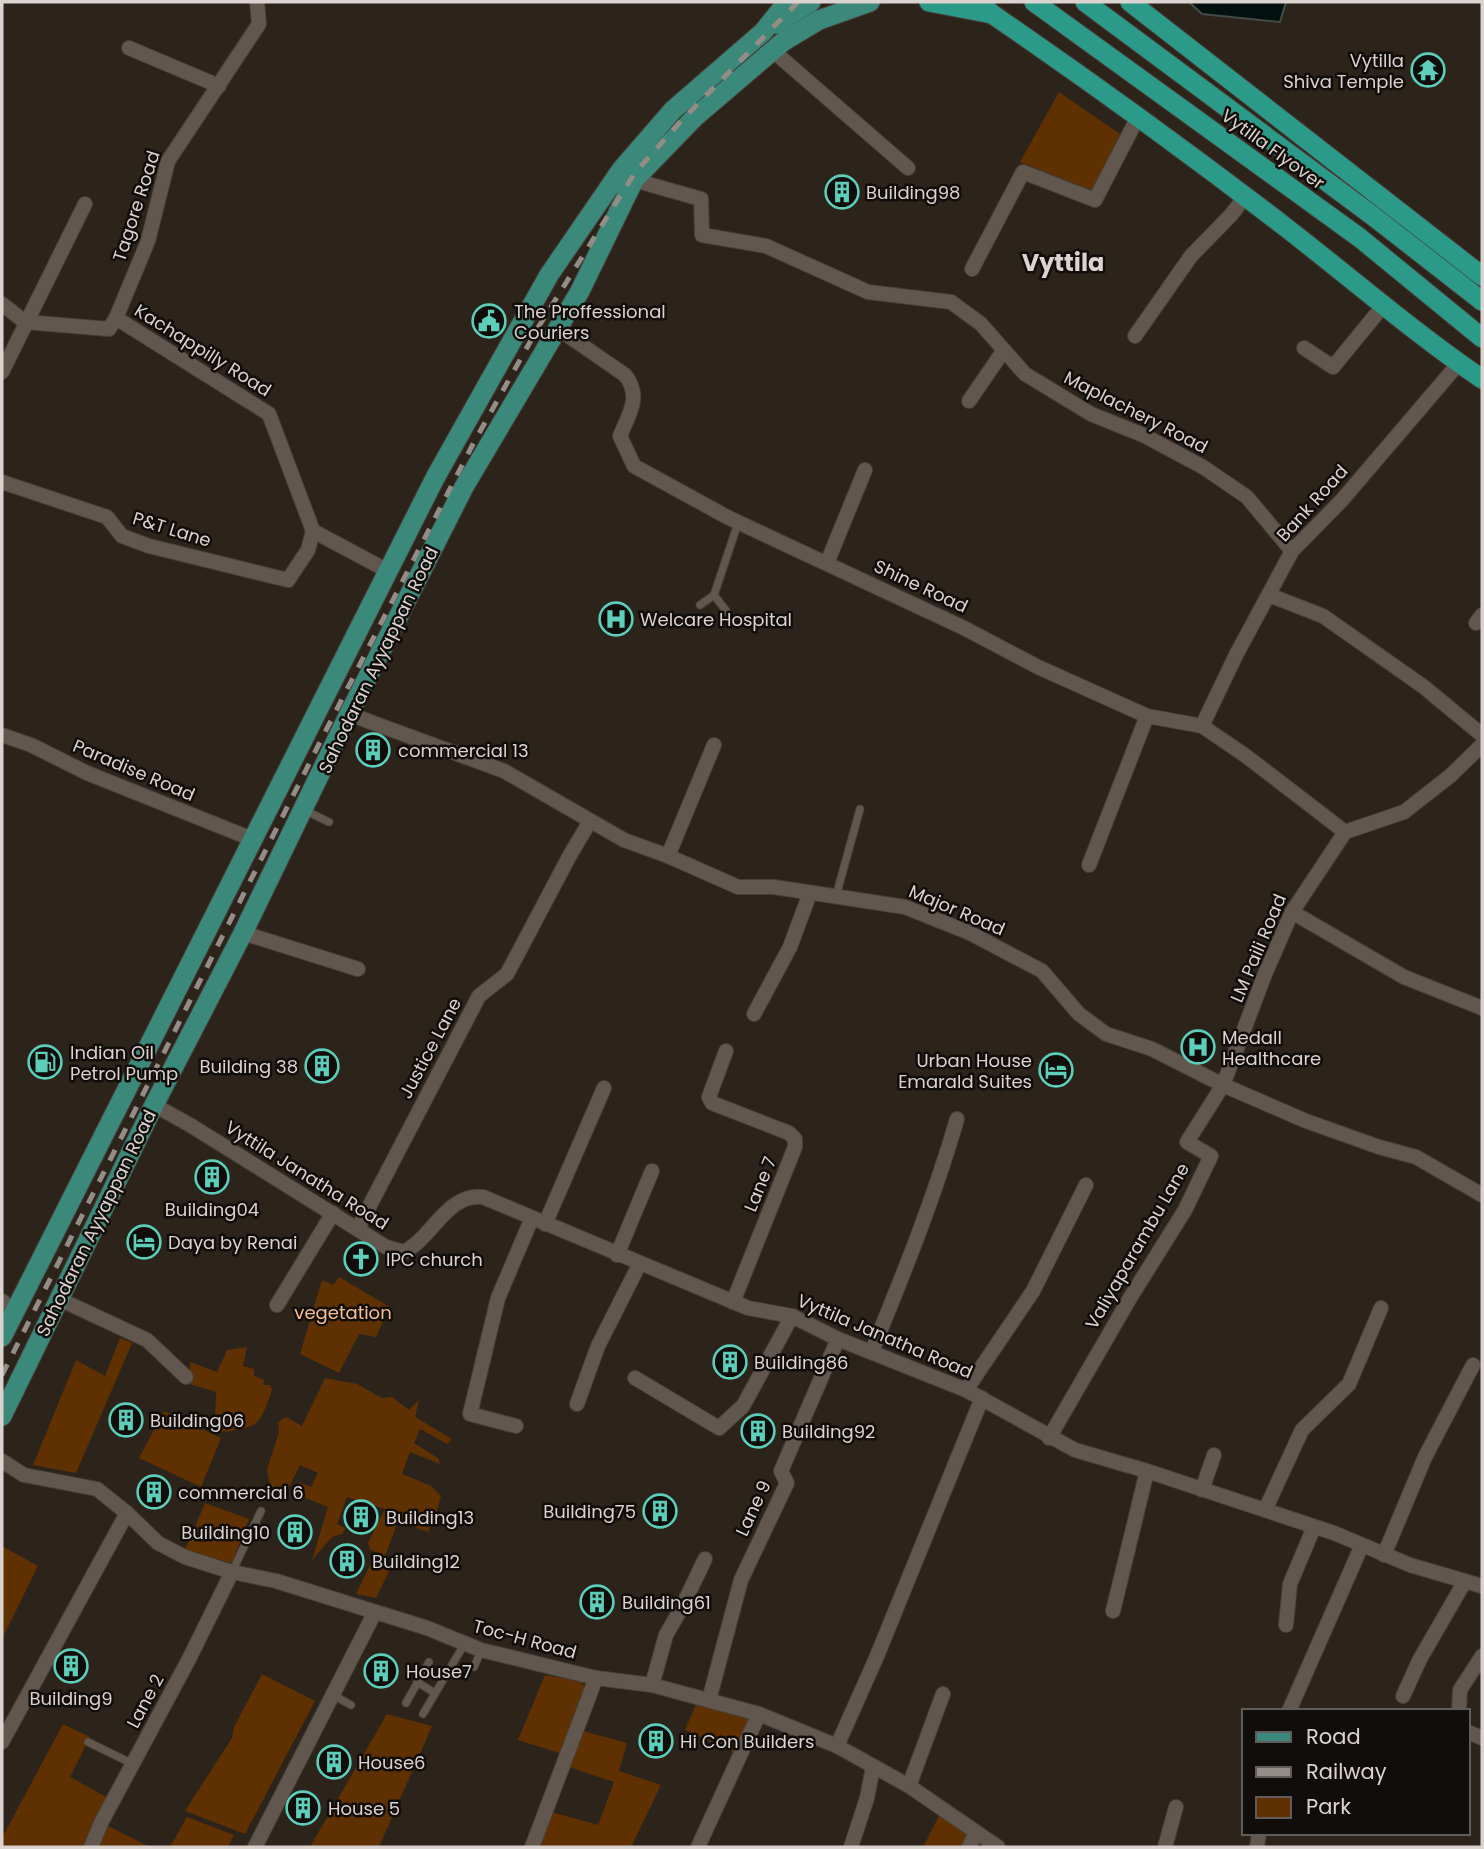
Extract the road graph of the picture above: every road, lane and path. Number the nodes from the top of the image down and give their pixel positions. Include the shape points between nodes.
1 (257, 2) edge
2 (787, 2) edge
3 (811, 2) edge
4 (870, 2) edge
5 (929, 2) edge
6 (1033, 2) edge
7 (1085, 2) edge
8 (1130, 2) edge
9 (986, 8) edge
10 (763, 32) junction
11 (1028, 39) junction
12 (129, 48) dead end
13 (772, 50) junction
14 (219, 86) junction
15 (1138, 117) junction
16 (908, 168) dead end
17 (634, 180) junction
18 (1245, 197) junction
19 (85, 204) dead end
20 (972, 269) dead end
21 (1482, 276) edge
22 (1482, 301) edge
23 (2, 304) edge
24 (1383, 306) junction
25 (116, 318) junction
26 (25, 322) junction
27 (557, 328) junction
28 (1135, 336) dead end
29 (1482, 338) edge
30 (1304, 348) dead end
31 (1004, 350) junction
32 (1459, 363) junction
33 (2, 372) edge
34 (1482, 379) edge
35 (489, 380) junction
36 (517, 396) junction
37 (969, 401) dead end
38 (865, 470) dead end
39 (2, 482) edge
40 (738, 522) junction
41 (313, 531) junction
42 (1292, 551) junction
43 (827, 563) junction
44 (388, 571) junction
45 (1269, 595) junction
46 (714, 596) junction
47 (700, 605) dead end
48 (727, 612) dead end
49 (349, 714) junction
50 (1147, 716) junction
51 (1202, 726) junction
52 (2, 735) edge
53 (1482, 735) edge
54 (714, 746) dead end
55 (1479, 754) edge
56 (860, 809) dead end
57 (303, 810) junction
58 (329, 822) dead end
59 (589, 823) junction
60 (1345, 832) junction
61 (252, 839) junction
62 (668, 856) junction
63 (1089, 865) dead end
64 (810, 893) junction
65 (836, 896) junction
66 (1292, 912) junction
67 (243, 933) junction
68 (358, 969) dead end
69 (1482, 1008) edge
70 (754, 1014) dead end
71 (726, 1051) dead end
72 (1223, 1085) junction
73 (604, 1088) dead end
74 (154, 1105) junction
75 (957, 1119) dead end
76 (652, 1171) dead end
77 (1086, 1185) dead end
78 (1482, 1195) edge
79 (333, 1213) junction
80 (538, 1221) junction
81 (358, 1228) junction
82 (617, 1255) junction
83 (640, 1263) junction
84 (59, 1299) junction
85 (733, 1301) junction
86 (277, 1305) dead end
87 (8, 1306) edge
88 (1381, 1308) dead end
89 (792, 1316) junction
90 (2, 1336) edge
91 (838, 1339) junction
92 (872, 1351) junction
93 (1473, 1365) dead end
94 (186, 1377) dead end
95 (635, 1378) dead end
96 (966, 1390) junction
97 (982, 1398) junction
98 (576, 1404) dead end
99 (2, 1416) edge
100 (516, 1426) dead end
101 (1049, 1438) junction
102 (1214, 1455) dead end
103 (2, 1461) edge
104 (1147, 1471) junction
105 (1202, 1490) junction
106 (1265, 1510) junction
107 (261, 1511) dead end
108 (127, 1513) junction
109 (1314, 1527) junction
110 (1362, 1545) junction
111 (1384, 1555) junction
112 (705, 1559) dead end
113 (232, 1572) junction
114 (1465, 1581) junction
115 (1482, 1586) edge
116 (1113, 1611) dead end
117 (375, 1612) junction
118 (1286, 1625) dead end
119 (465, 1642) junction
120 (481, 1650) junction
121 (1482, 1656) edge
122 (429, 1662) dead end
123 (474, 1667) dead end
124 (596, 1678) junction
125 (417, 1682) junction
126 (652, 1685) junction
127 (435, 1693) junction
128 (943, 1694) dead end
129 (333, 1695) junction
130 (1403, 1696) dead end
131 (709, 1700) junction
132 (406, 1703) dead end
133 (351, 1705) dead end
134 (1290, 1709) edge
135 (1459, 1709) edge
136 (423, 1714) dead end
137 (759, 1714) junction
138 (2, 1742) edge
139 (88, 1742) dead end
140 (837, 1746) junction
141 (133, 1764) junction
142 (873, 1767) junction
143 (909, 1786) junction
144 (1176, 1807) dead end
145 (976, 1833) junction
146 (91, 1847) edge
147 (255, 1847) edge
148 (532, 1847) edge
149 (698, 1847) edge
150 (851, 1847) edge
151 (969, 1847) edge
152 (998, 1847) edge
153 (1165, 1847) edge

1 - 14 street, Tagore Road via 259,24
2 - 10 main road
3 - 10 main road
4 - 13 main road, Sahodaran Ayyappan Road via 819,20
5 - 9 highway
6 - 11 highway
6 - 29 highway, Vytilla Flyover via 1360,238
7 - 22 highway, Vytilla Flyover
8 - 21 highway
9 - 11 highway
10 - 35 main road, Sahodaran Ayyappan Road via 673,110 621,170 549,275
11 - 15 highway
12 - 14 street
13 - 16 street
13 - 17 main road, Sahodaran Ayyappan Road via 695,117
14 - 25 street, Tagore Road via 168,161 148,241
15 - 18 highway
15 - 20 street via 1095,200 1023,172
17 - 27 main road, Sahodaran Ayyappan Road
17 - 31 street, Maplachery Road via 701,199 702,235 766,246 868,292 951,302 981,324
18 - 24 highway
18 - 28 street via 1191,256
19 - 26 street
23 - 26 street
24 - 30 street via 1333,367
24 - 32 highway
25 - 26 street, Kachappilly Road via 109,329
25 - 41 street, Kachappilly Road via 269,414
26 - 33 street
27 - 36 main road, Sahodaran Ayyappan Road
27 - 40 street, Shine Road via 625,374 633,385 633,404 620,436 634,466
31 - 37 street
31 - 42 street, Maplachery Road via 1025,374 1055,394 1155,441 1247,497
32 - 34 highway
32 - 42 street, Bank Road via 1342,500
35 - 36 main road
35 - 44 main road, Sahodaran Ayyappan Road
36 - 49 main road, Sahodaran Ayyappan Road via 464,487
38 - 43 street
39 - 41 street, P&T Lane via 107,517 122,536 149,546 288,580 308,550
40 - 43 street, Shine Road
40 - 46 lane
41 - 44 street
42 - 45 street, Bank Road
43 - 50 street, Shine Road
44 - 61 main road, Sahodaran Ayyappan Road
45 - 51 street, Bank Road
45 - 53 street via 1323,616 1424,687
46 - 47 lane
46 - 48 lane
49 - 57 main road, Sahodaran Ayyappan Road
49 - 59 street, Major Road via 504,771
50 - 51 street, Shine Road
50 - 63 street
51 - 60 street, Shine Road
52 - 61 street, Paradise Road
54 - 62 street
55 - 60 street via 1404,812
56 - 65 lane
57 - 58 lane
57 - 67 main road, Sahodaran Ayyappan Road
59 - 62 street, Major Road
59 - 81 street, Justice Lane via 507,974 479,996
60 - 66 street, LM Paili Road
61 - 87 main road, Sahodaran Ayyappan Road
62 - 64 street, Major Road via 738,887
64 - 65 street, Major Road
64 - 70 street via 790,947
65 - 72 street, Major Road via 905,906 970,933 1042,971 1079,1014 1106,1034 1152,1049
66 - 69 street via 1404,976
66 - 72 street, LM Paili Road
67 - 68 street
67 - 74 main road, Sahodaran Ayyappan Road
71 - 85 street, Lane 7 via 709,1097 712,1103 795,1139
72 - 78 street, Major Road via 1306,1121 1416,1157
72 - 101 street, Valiyaparambu Lane via 1187,1142 1211,1156 1185,1210
73 - 80 street
74 - 79 street, Vyttila Janatha Road
74 - 84 main road, Sahodaran Ayyappan Road
75 - 92 street via 920,1234
76 - 82 street
77 - 96 street via 1032,1291
79 - 81 street, Vyttila Janatha Road
79 - 86 street
80 - 81 street, Vyttila Janatha Road via 470,1196 457,1201 416,1246 404,1252 386,1247
80 - 82 street, Vyttila Janatha Road
80 - 100 street via 498,1298 470,1414
82 - 83 street, Vyttila Janatha Road
83 - 85 street, Vyttila Janatha Road
83 - 98 street via 598,1346
84 - 94 street via 146,1340
84 - 99 main road, Sahodaran Ayyappan Road
85 - 89 street, Vyttila Janatha Road
87 - 90 main road, Sahodaran Ayyappan Road
88 - 106 street via 1349,1384 1302,1430
89 - 91 street, Vyttila Janatha Road
89 - 95 street via 743,1406 719,1428
91 - 92 street, Vyttila Janatha Road
91 - 131 street, Lane 9 via 781,1471 788,1483 741,1580
92 - 96 street, Vyttila Janatha Road
93 - 111 street via 1426,1457
96 - 97 street, Vyttila Janatha Road
97 - 101 street, Vyttila Janatha Road
97 - 140 street
101 - 104 street, Vyttila Janatha Road
102 - 105 street
103 - 108 street, Toc-H Road via 24,1475 97,1489
104 - 105 street, Vyttila Janatha Road
104 - 116 street
105 - 106 street, Vyttila Janatha Road
106 - 109 street, Vyttila Janatha Road
107 - 113 lane
108 - 113 street, Toc-H Road via 158,1543
108 - 138 street
109 - 110 street, Vyttila Janatha Road
109 - 118 street via 1290,1584
110 - 111 street, Vyttila Janatha Road
110 - 134 street
111 - 114 street, Vyttila Janatha Road
112 - 126 street via 666,1635
113 - 117 street, Toc-H Road
113 - 141 street, Lane 2
114 - 115 street, Vyttila Janatha Road
114 - 130 street
117 - 119 street, Toc-H Road
117 - 129 street
119 - 120 street, Toc-H Road
119 - 127 lane
120 - 123 lane
120 - 124 street, Toc-H Road
121 - 135 street via 1460,1690
122 - 125 lane
124 - 126 street, Toc-H Road
124 - 148 street
125 - 127 lane
125 - 132 lane
126 - 131 street, Toc-H Road
127 - 136 lane
128 - 143 street
129 - 133 lane
129 - 147 street
131 - 137 street, Toc-H Road
137 - 140 street, Toc-H Road
137 - 149 street
139 - 141 lane
140 - 142 street, Toc-H Road
141 - 146 street, Lane 2
142 - 143 street, Toc-H Road
142 - 150 street
143 - 145 street, Toc-H Road
144 - 153 street
145 - 151 street
145 - 152 street, Toc-H Road

